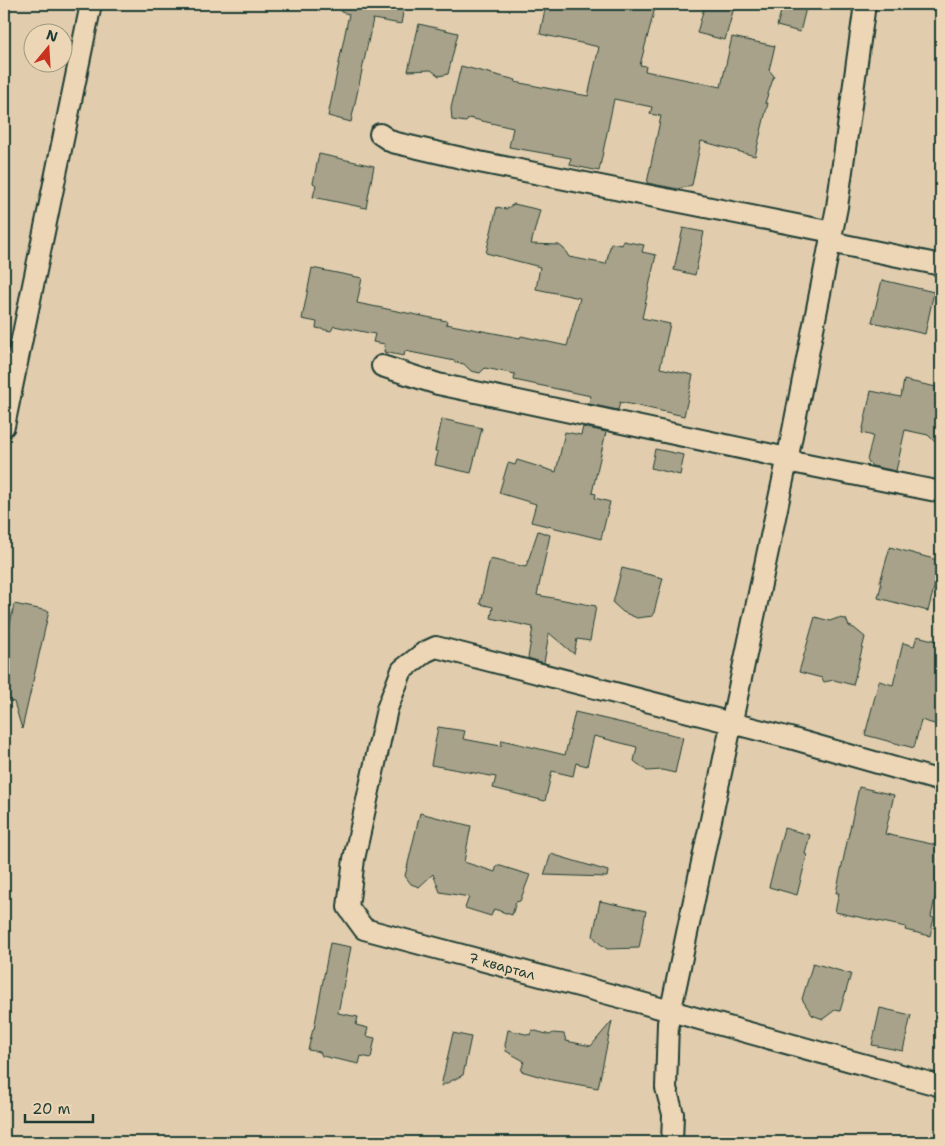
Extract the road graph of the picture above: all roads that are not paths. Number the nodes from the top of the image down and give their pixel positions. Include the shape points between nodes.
1 (91, 4) edge
2 (866, 4) edge
3 (380, 134) dead end
4 (831, 237) junction
5 (941, 265) edge
6 (382, 366) dead end
7 (4, 426) edge
8 (787, 460) junction
9 (941, 492) edge
10 (731, 724) junction
11 (941, 781) edge
12 (672, 1011) junction
13 (941, 1086) edge
14 (672, 1142) edge

1 - 7 street
2 - 4 street
3 - 4 street via 392,142 478,162
4 - 5 street
4 - 8 street
6 - 8 street via 438,384
8 - 9 street
8 - 10 street
10 - 11 street
10 - 12 street
10 - 12 street, 7 квартал via 436,647 402,670 387,709 354,859 348,907 364,930
12 - 13 street, 7 квартал
12 - 14 street via 668,1023 666,1088 674,1114

